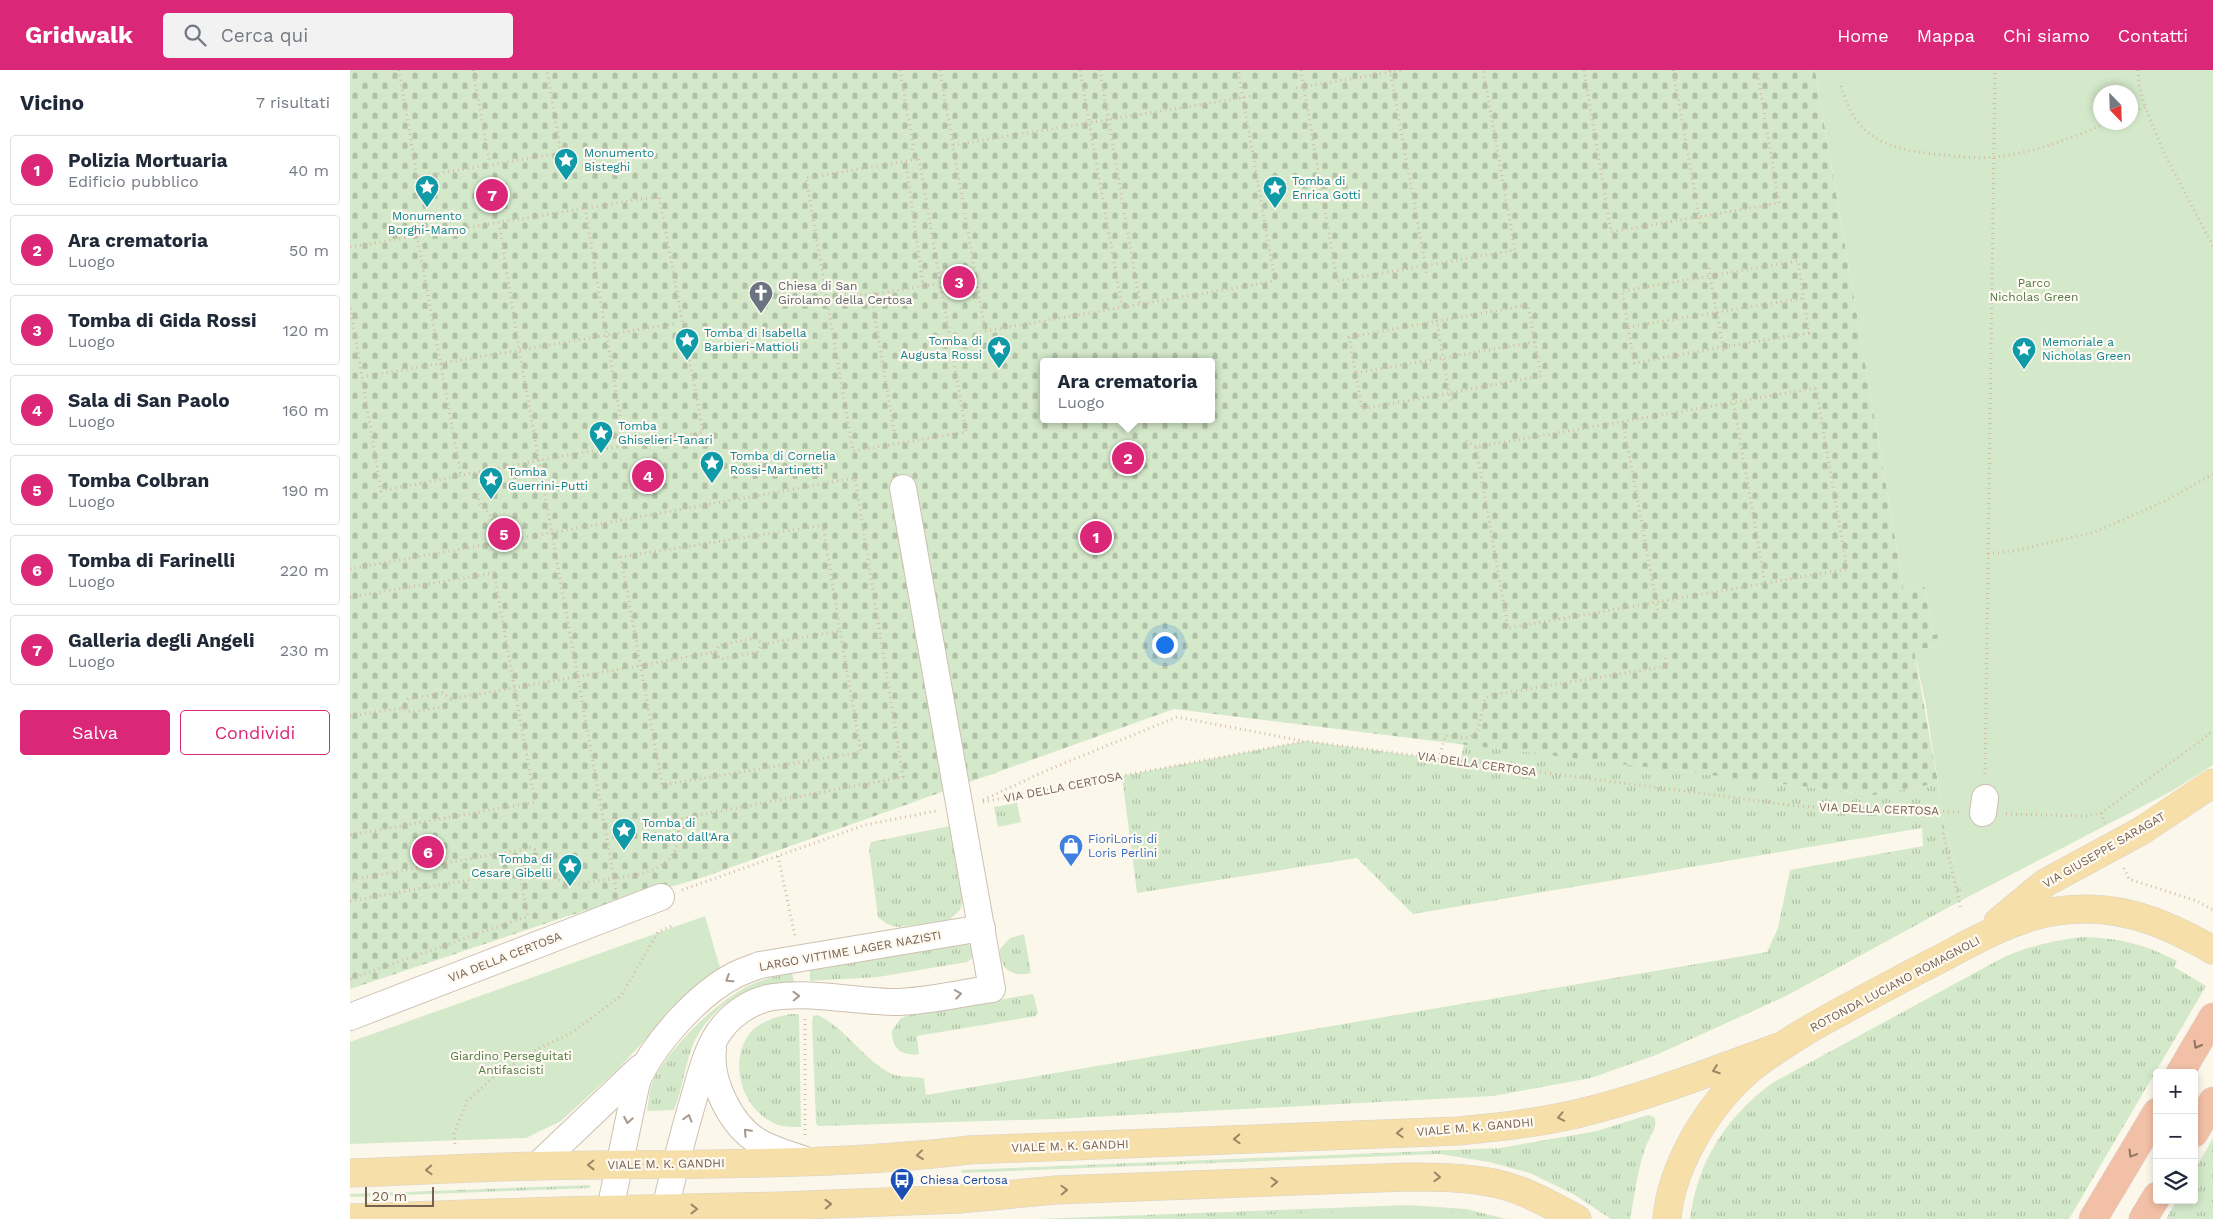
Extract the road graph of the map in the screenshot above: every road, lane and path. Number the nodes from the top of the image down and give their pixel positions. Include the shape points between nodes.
1 (399, 70) edge
2 (474, 70) edge
3 (547, 70) edge
4 (900, 70) edge
5 (940, 70) edge
6 (1080, 70) edge
7 (1100, 70) edge
8 (1238, 70) edge
9 (1301, 70) edge
10 (1403, 70) edge
11 (1483, 70) edge
12 (1584, 70) edge
13 (1673, 70) edge
14 (1757, 70) edge
15 (1995, 70) edge
16 (2138, 70) edge
17 (1391, 71) edge
18 (1841, 86) dead end
19 (1304, 87) junction
20 (1296, 88) dead end
21 (1253, 96) dead end
22 (1243, 98) junction
23 (2145, 107) junction
24 (2138, 110) edge
25 (1108, 120) junction
26 (1090, 123) junction
27 (2093, 128) edge
28 (952, 145) junction
29 (912, 150) dead end
30 (1993, 157) junction
31 (489, 160) dead end
32 (906, 170) dead end
33 (585, 208) junction
34 (1699, 217) junction
35 (1701, 227) dead end
36 (500, 228) dead end
37 (418, 236) junction
38 (2213, 246) edge
39 (350, 247) edge
40 (1425, 266) junction
41 (1708, 268) dead end
42 (1427, 274) dead end
43 (975, 276) junction
44 (1710, 276) junction
45 (968, 278) dead end
46 (935, 284) dead end
47 (923, 286) junction
48 (834, 294) dead end
49 (871, 295) junction
50 (1804, 298) junction
51 (1140, 304) junction
52 (350, 305) edge
53 (1122, 307) junction
54 (1716, 312) junction
55 (1435, 316) dead end
56 (1436, 322) junction
57 (677, 323) dead end
58 (1628, 327) junction
59 (606, 335) junction
60 (1534, 342) junction
61 (1723, 347) junction
62 (519, 350) junction
63 (1724, 354) dead end
64 (1443, 358) junction
65 (440, 363) junction
66 (1356, 373) junction
67 (367, 376) dead end
68 (1449, 393) junction
69 (1732, 394) dead end
70 (1451, 401) dead end
71 (1733, 402) junction
72 (1623, 422) junction
73 (895, 436) dead end
74 (1466, 441) dead end
75 (896, 444) joint
76 (625, 445) junction
77 (1476, 447) junction
78 (540, 460) junction
79 (2213, 474) edge
80 (461, 475) junction
81 (903, 488) dead end
82 (478, 494) dead end
83 (553, 532) junction
84 (496, 542) junction
85 (1988, 554) junction
86 (350, 569) edge
87 (1765, 583) junction
88 (350, 597) edge
89 (1656, 602) junction
90 (1658, 611) dead end
91 (840, 631) junction
92 (763, 644) junction
93 (715, 652) junction
94 (1665, 656) dead end
95 (641, 666) junction
96 (577, 677) junction
97 (514, 688) junction
98 (452, 699) junction
99 (402, 708) junction
100 (350, 716) edge
101 (2213, 730) edge
102 (1306, 741) junction
103 (1440, 759) junction
104 (2213, 783) edge
105 (960, 806) junction
106 (1984, 806) junction
107 (2100, 813) junction
108 (1943, 833) dead end
109 (350, 834) edge
110 (2114, 844) junction
111 (778, 856) junction
112 (613, 878) junction
113 (350, 880) edge
114 (617, 896) dead end
115 (661, 898) joint
116 (350, 901) edge
117 (1961, 909) dead end
118 (2213, 910) edge
119 (672, 926) dead end
120 (982, 928) junction
121 (796, 940) dead end
122 (1976, 941) junction
123 (2202, 945) edge
124 (350, 979) edge
125 (805, 1012) dead end
126 (350, 1017) edge
127 (2213, 1017) edge
128 (715, 1039) junction
129 (1779, 1047) junction
130 (644, 1064) junction
131 (2182, 1069) edge
132 (2213, 1101) edge
133 (2156, 1114) edge
134 (2198, 1126) edge
135 (805, 1132) dead end
136 (455, 1146) dead end
137 (806, 1160) junction
138 (675, 1164) junction
139 (537, 1166) junction
140 (350, 1173) edge
141 (614, 1196) edge
142 (2153, 1203) edge
143 (780, 1206) junction
144 (666, 1207) edge
145 (477, 1217) edge
146 (350, 1218) edge
147 (754, 1219) edge
148 (1577, 1219) edge
149 (1667, 1219) edge
150 (2093, 1219) edge
151 (2143, 1219) edge

1 - 3 path via 417,177 561,154
2 - 31 path
4 - 29 path
5 - 28 path
6 - 26 path
7 - 25 path
8 - 22 path
9 - 19 path
10 - 17 path
11 - 40 path via 1515,250
12 - 34 path via 1611,232
13 - 34 path
14 - 34 path via 1779,203
15 - 30 path
16 - 23 path
17 - 19 path
17 - 40 path
18 - 30 path via 1854,116 1884,144 1901,150
19 - 20 path
19 - 40 path via 1337,281
21 - 22 path
22 - 25 path
22 - 51 path via 1275,281
23 - 24 path
23 - 38 path via 2165,155
25 - 26 path
25 - 51 path
26 - 28 path
26 - 53 path
27 - 30 path via 2050,145
28 - 43 path
30 - 85 path
32 - 47 path
33 - 37 path
33 - 59 path
33 - 76 path via 659,196 703,432
34 - 35 path
36 - 62 path
37 - 39 path
37 - 65 path
40 - 42 path
41 - 44 path
43 - 45 path
43 - 53 path via 985,331
44 - 50 path via 1798,261
44 - 54 path
44 - 58 path via 1622,291
46 - 47 path
47 - 49 path
48 - 49 path
49 - 73 path
50 - 54 path
50 - 61 path via 1809,334
51 - 53 path
52 - 80 path via 381,491
54 - 58 path
54 - 61 path
55 - 56 path
56 - 60 path via 1528,305
56 - 64 path
56 - 66 path via 1350,337
57 - 59 path
58 - 61 path via 1634,363
59 - 62 path
59 - 76 path
60 - 64 path
60 - 68 path via 1541,376
61 - 63 path
62 - 65 path
62 - 78 path
64 - 66 path
64 - 68 path
65 - 67 path
65 - 80 path
66 - 68 path via 1362,409
68 - 70 path
69 - 71 path
71 - 72 path
71 - 87 path
71 - 87 path via 1816,388 1847,569
72 - 77 path
72 - 89 path
74 - 77 path
75 - 75 path via 966,432 919,159 806,178 853,451
76 - 78 path
77 - 89 path via 1508,628
78 - 80 path
78 - 83 path
79 - 85 path via 2163,502 2095,532
81 - 105 street
82 - 84 path via 479,503 492,518
83 - 84 path
83 - 96 path
83 - 112 path via 855,478 903,777 683,818 678,822 678,842 669,860 653,870
84 - 86 path
85 - 106 path
87 - 89 path
88 - 97 path via 494,573
89 - 90 path
91 - 92 path
91 - 95 path via 823,525 621,557
91 - 95 path via 861,752 662,785
92 - 93 path via 755,638 719,645
92 - 93 path via 757,652 721,659
93 - 95 path
94 - 103 path via 1667,666 1485,698 1479,727 1474,735 1466,738 1445,736
95 - 96 path
96 - 97 path
96 - 112 path
97 - 98 path
97 - 109 path via 535,802
98 - 99 path via 444,707 411,712
98 - 99 path via 442,693 408,699
99 - 100 path
101 - 107 path
102 - 103 path, VIA DELLA CERTOSA
102 - 105 path, VIA DELLA CERTOSA
102 - 105 path via 1177,718
103 - 106 path, VIA DELLA CERTOSA via 1796,806
104 - 110 main road, VIA GIUSEPPE SARAGAT via 2141,831
105 - 111 path, VIA DELLA CERTOSA via 865,825
105 - 120 street
106 - 107 path, VIA DELLA CERTOSA via 2086,816
107 - 110 path
108 - 117 path
110 - 118 path via 2129,879 2197,901
110 - 122 main road, VIA GIUSEPPE SARAGAT via 2045,883
111 - 115 path, VIA DELLA CERTOSA
111 - 121 path
112 - 113 path via 584,883 563,882 547,872 535,850 530,848
112 - 114 path
115 - 126 street, VIA DELLA CERTOSA
116 - 124 path via 518,870 528,916
119 - 136 path via 658,932 621,996 573,1032 528,1054 494,1077 467,1102 454,1134
128 -> 120 street via 737,1012 772,998 804,996 898,1002 992,989
120 -> 130 street, LARGO VITTIME LAGER NAZISTI via 760,965 734,976 705,996 680,1018
122 - 123 main road, ROTONDA LUCIANO ROMAGNOLI via 2019,920 2084,909 2122,912 2151,919
122 - 129 main road, ROTONDA LUCIANO ROMAGNOLI via 1853,1004
125 - 135 path
127 -> 131 highway
137 -> 128 street via 758,1142 728,1108 714,1076
138 -> 128 street via 701,1074
129 -> 137 main road, VIALE M. K. GANDHI via 1616,1103 1499,1127
129 - 149 main road, ROTONDA LUCIANO ROMAGNOLI via 1730,1088 1693,1140 1678,1173
130 - 139 street
130 -> 141 street, LARGO VITTIME LAGER NAZISTI via 631,1101
132 - 134 highway
133 -> 150 highway
137 - 138 main road, VIALE M. K. GANDHI
138 - 141 main road, VIALE M. K. GANDHI
138 - 144 street
139 -> 140 main road, VIALE M. K. GANDHI
141 -> 139 main road, VIALE M. K. GANDHI
141 - 144 main road, VIALE M. K. GANDHI
141 - 145 main road, VIALE M. K. GANDHI
142 - 151 highway
144 -> 143 main road, VIALE M. K. GANDHI
143 - 147 street
143 -> 148 main road, VIALE M. K. GANDHI via 1056,1190 1436,1177 1489,1182 1536,1197
145 - 146 main road, VIALE M. K. GANDHI

